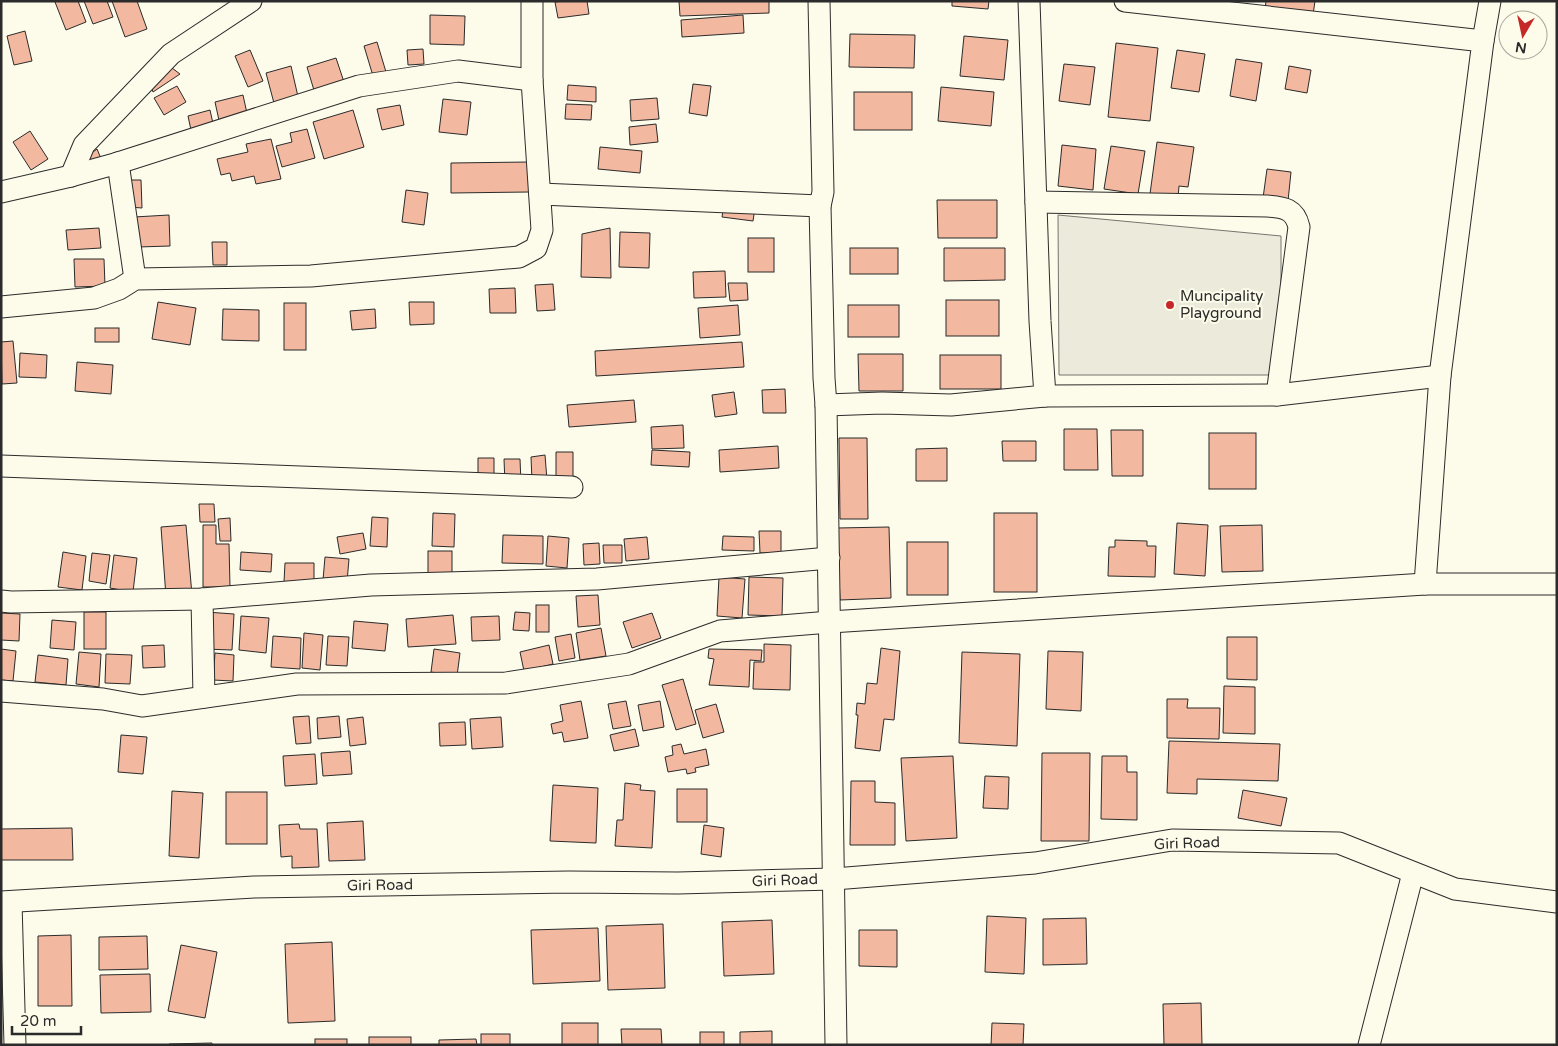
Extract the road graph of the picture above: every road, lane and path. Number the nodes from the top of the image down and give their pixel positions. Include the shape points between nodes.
1 (250, 1) edge
2 (532, 1) edge
3 (819, 1) edge
4 (1029, 1) edge
5 (1125, 1) edge
6 (1490, 1) edge
7 (1483, 41) junction
8 (532, 80) junction
9 (118, 163) junction
10 (71, 176) junction
11 (1, 192) edge
12 (540, 194) junction
13 (1036, 202) junction
14 (820, 206) junction
15 (134, 279) junction
16 (1, 307) edge
17 (1440, 376) junction
18 (1277, 395) junction
19 (1045, 396) junction
20 (826, 405) junction
21 (1, 466) edge
22 (572, 487) dead end
23 (829, 558) junction
24 (1425, 584) junction
25 (1557, 584) edge
26 (202, 599) junction
27 (1, 601) edge
28 (830, 622) junction
29 (1, 691) edge
30 (204, 697) junction
31 (1413, 873) junction
32 (834, 879) junction
33 (6, 902) edge
34 (1557, 902) edge
35 (15, 1045) edge
36 (836, 1045) edge
37 (1369, 1045) edge

1 - 10 street via 171,54 84,145
2 - 8 street
3 - 14 street via 823,192
4 - 13 street
5 - 7 street
6 - 7 street
7 - 17 street
8 - 9 street via 458,71 359,86
8 - 12 street
9 - 10 street
9 - 15 street
10 - 11 street
12 - 14 street
12 - 15 street via 542,230 536,248 519,257 311,276
13 - 18 street via 1280,206 1289,210 1297,217 1298,227
13 - 19 street
14 - 20 street
15 - 16 street via 119,290 94,298
17 - 18 street
17 - 24 street
18 - 19 street
19 - 20 street via 951,405
20 - 23 street
21 - 22 street
23 - 26 street via 597,579 371,585
23 - 28 street
24 - 25 street
24 - 28 street
26 - 27 street
26 - 30 street
28 - 30 street via 720,631 629,664 506,683 297,684
28 - 32 street
29 - 30 street via 142,706
31 - 32 street, Giri Road via 1339,843 1172,840 1035,863
31 - 34 street, Giri Road via 1455,889
31 - 37 street
32 - 33 street, Giri Road via 254,887
32 - 36 street
33 - 35 street

